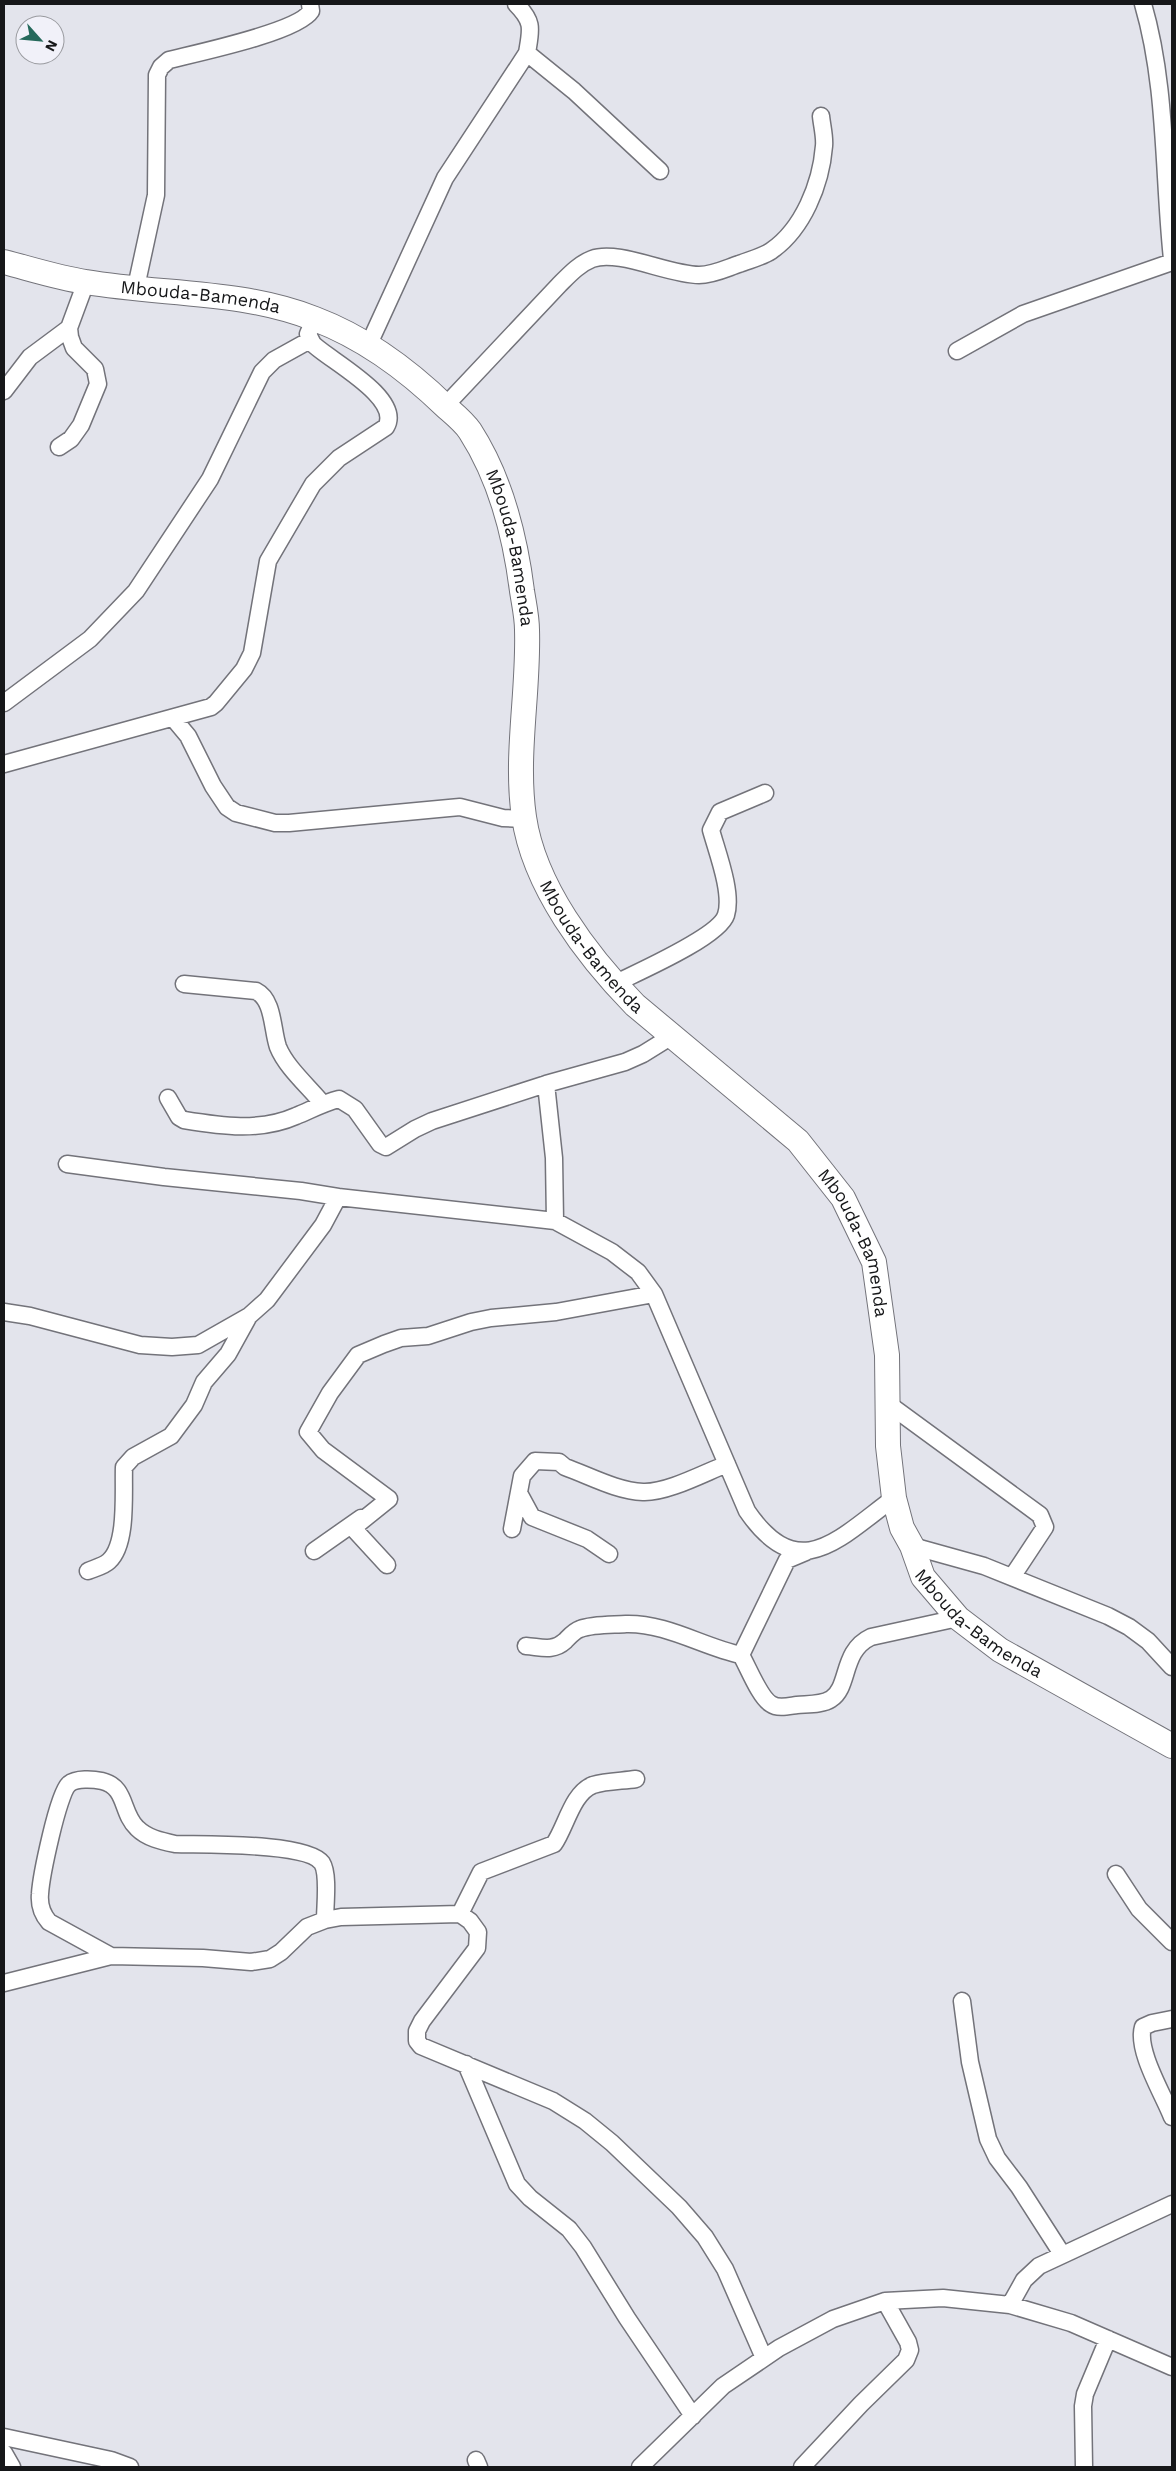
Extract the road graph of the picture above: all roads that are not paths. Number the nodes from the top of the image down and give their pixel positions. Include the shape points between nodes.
1 (310, 4) edge
2 (516, 4) edge
3 (1143, 4) edge
4 (527, 53) junction
5 (821, 116) dead end
6 (660, 171) dead end
7 (1169, 173) edge
8 (1172, 260) edge
9 (4, 262) edge
10 (86, 282) junction
11 (136, 288) junction
12 (69, 328) junction
13 (312, 329) junction
14 (369, 344) junction
15 (957, 351) dead end
16 (4, 391) edge
17 (445, 406) junction
18 (58, 448) dead end
19 (4, 703) edge
20 (173, 718) junction
21 (4, 764) edge
22 (765, 793) dead end
23 (524, 819) junction
24 (184, 984) dead end
25 (614, 984) junction
26 (672, 1036) junction
27 (546, 1084) junction
28 (168, 1098) dead end
29 (322, 1103) junction
30 (67, 1164) dead end
31 (338, 1198) junction
32 (555, 1221) junction
33 (654, 1294) junction
34 (4, 1312) edge
35 (249, 1316) junction
36 (887, 1403) junction
37 (727, 1464) junction
38 (519, 1493) junction
39 (389, 1498) junction
40 (894, 1498) junction
41 (512, 1529) dead end
42 (912, 1546) junction
43 (314, 1551) dead end
44 (806, 1552) junction
45 (609, 1554) dead end
46 (387, 1565) dead end
47 (88, 1571) dead end
48 (1012, 1578) junction
49 (958, 1618) junction
50 (526, 1646) dead end
51 (741, 1655) junction
52 (1172, 1667) edge
53 (1172, 1746) edge
54 (636, 1779) dead end
55 (1116, 1874) dead end
56 (460, 1914) junction
57 (325, 1920) junction
58 (1172, 1942) edge
59 (111, 1956) junction
60 (4, 1984) edge
61 (962, 2001) dead end
62 (1172, 2019) edge
63 (466, 2064) junction
64 (1172, 2117) edge
65 (1172, 2204) edge
66 (1062, 2254) junction
67 (885, 2300) junction
68 (1010, 2305) junction
69 (1108, 2339) junction
70 (764, 2358) junction
71 (1172, 2367) edge
72 (693, 2416) junction
73 (4, 2437) edge
74 (4, 2453) edge
75 (12, 2467) edge
76 (130, 2467) edge
77 (640, 2467) edge
78 (802, 2467) edge
79 (1084, 2467) edge

1 - 11 street via 309,15 296,23 258,37 169,60 161,67 157,75 156,195
2 - 4 street via 528,16 531,33
3 - 7 street via 1153,40
4 - 6 street via 574,91
4 - 14 street via 444,178
5 - 17 street via 824,145 811,199 790,233 770,252 700,276 608,256 592,259 575,269 559,285
7 - 8 street
8 - 15 street via 1023,314
9 - 10 highway, Mbouda-Bamenda
10 - 11 highway, Mbouda-Bamenda
10 - 12 street
11 - 13 highway, Mbouda-Bamenda via 233,298 275,307
12 - 16 street via 30,357
12 - 18 street via 74,348 94,369 98,384 81,425 71,439
13 - 14 highway, Mbouda-Bamenda
13 - 19 street via 262,372 210,479 136,591 90,639
13 - 20 street via 320,352 378,395 389,422 328,467 313,484 281,536 268,561 252,653 244,669 216,703
14 - 17 highway, Mbouda-Bamenda via 425,386
17 - 23 highway, Mbouda-Bamenda via 469,429 495,478 516,542 527,630 522,732
20 - 21 street
20 - 23 street via 188,736 221,801 236,813 289,823 460,808 503,818
22 - 25 street via 720,812 711,830 727,892 727,914 722,925 706,937
23 - 25 highway, Mbouda-Bamenda via 538,869 564,917
24 - 29 street via 262,994 267,1001 279,1049
25 - 26 highway, Mbouda-Bamenda
26 - 27 street via 625,1062
26 - 36 highway, Mbouda-Bamenda via 798,1141 843,1198 874,1262 887,1355
27 - 29 street via 432,1121 386,1147 380,1144 347,1102 339,1099
27 - 32 street via 554,1158
28 - 29 street via 184,1120 226,1127 264,1125 295,1117
30 - 31 street
31 - 32 street
31 - 35 street via 323,1225 267,1300
32 - 33 street via 612,1252 638,1272
33 - 37 street
33 - 39 street via 556,1312 477,1320 428,1336 401,1338 358,1355 330,1393 308,1432 323,1450
34 - 35 street via 140,1345 172,1347 198,1345
35 - 47 street via 228,1354 204,1382 194,1405 171,1436 133,1457 124,1467 122,1518 116,1553 108,1562
36 - 40 highway, Mbouda-Bamenda
36 - 48 street via 1040,1515 1045,1527
37 - 38 street via 662,1489 645,1492 629,1490 559,1462 535,1461 522,1476
37 - 44 street via 748,1511 760,1529 776,1544
38 - 41 street
38 - 45 street via 532,1517 587,1539
39 - 43 street
39 - 46 street via 354,1528
40 - 42 highway, Mbouda-Bamenda via 902,1528
40 - 44 street via 829,1546
42 - 48 street via 984,1566
42 - 49 highway, Mbouda-Bamenda via 923,1577
44 - 51 street via 786,1560
48 - 52 street via 1129,1627 1148,1641
49 - 51 street via 862,1642 854,1651 837,1692 826,1701 781,1707 771,1704
49 - 53 highway, Mbouda-Bamenda via 1000,1650
50 - 51 street via 553,1648 582,1628 628,1624 666,1630
54 - 56 street via 587,1788 554,1844 481,1872
55 - 58 street via 1139,1909
56 - 57 street
56 - 63 street via 478,1932 477,1948 422,2021 417,2041 421,2046
57 - 59 street via 307,1927 270,1959 252,1962
57 - 59 street via 325,1871 314,1856 290,1849 160,1841 136,1828 121,1794 114,1787 103,1781 74,1781 62,1794 40,1895 41,1908 49,1922
59 - 60 street
61 - 66 street via 970,2062 988,2139
62 - 64 street via 1143,2027 1140,2037
63 - 70 street via 553,2101 585,2121 679,2207 705,2237 725,2270
63 - 72 street via 517,2184 569,2229 583,2247
65 - 66 street
66 - 68 street via 1030,2273
67 - 68 street via 943,2298
67 - 70 street via 833,2319
67 - 78 street via 908,2342 910,2350 906,2360
68 - 69 street
69 - 71 street
69 - 79 street via 1085,2394
70 - 72 street via 723,2386
72 - 77 street
73 - 76 street
74 - 75 street

